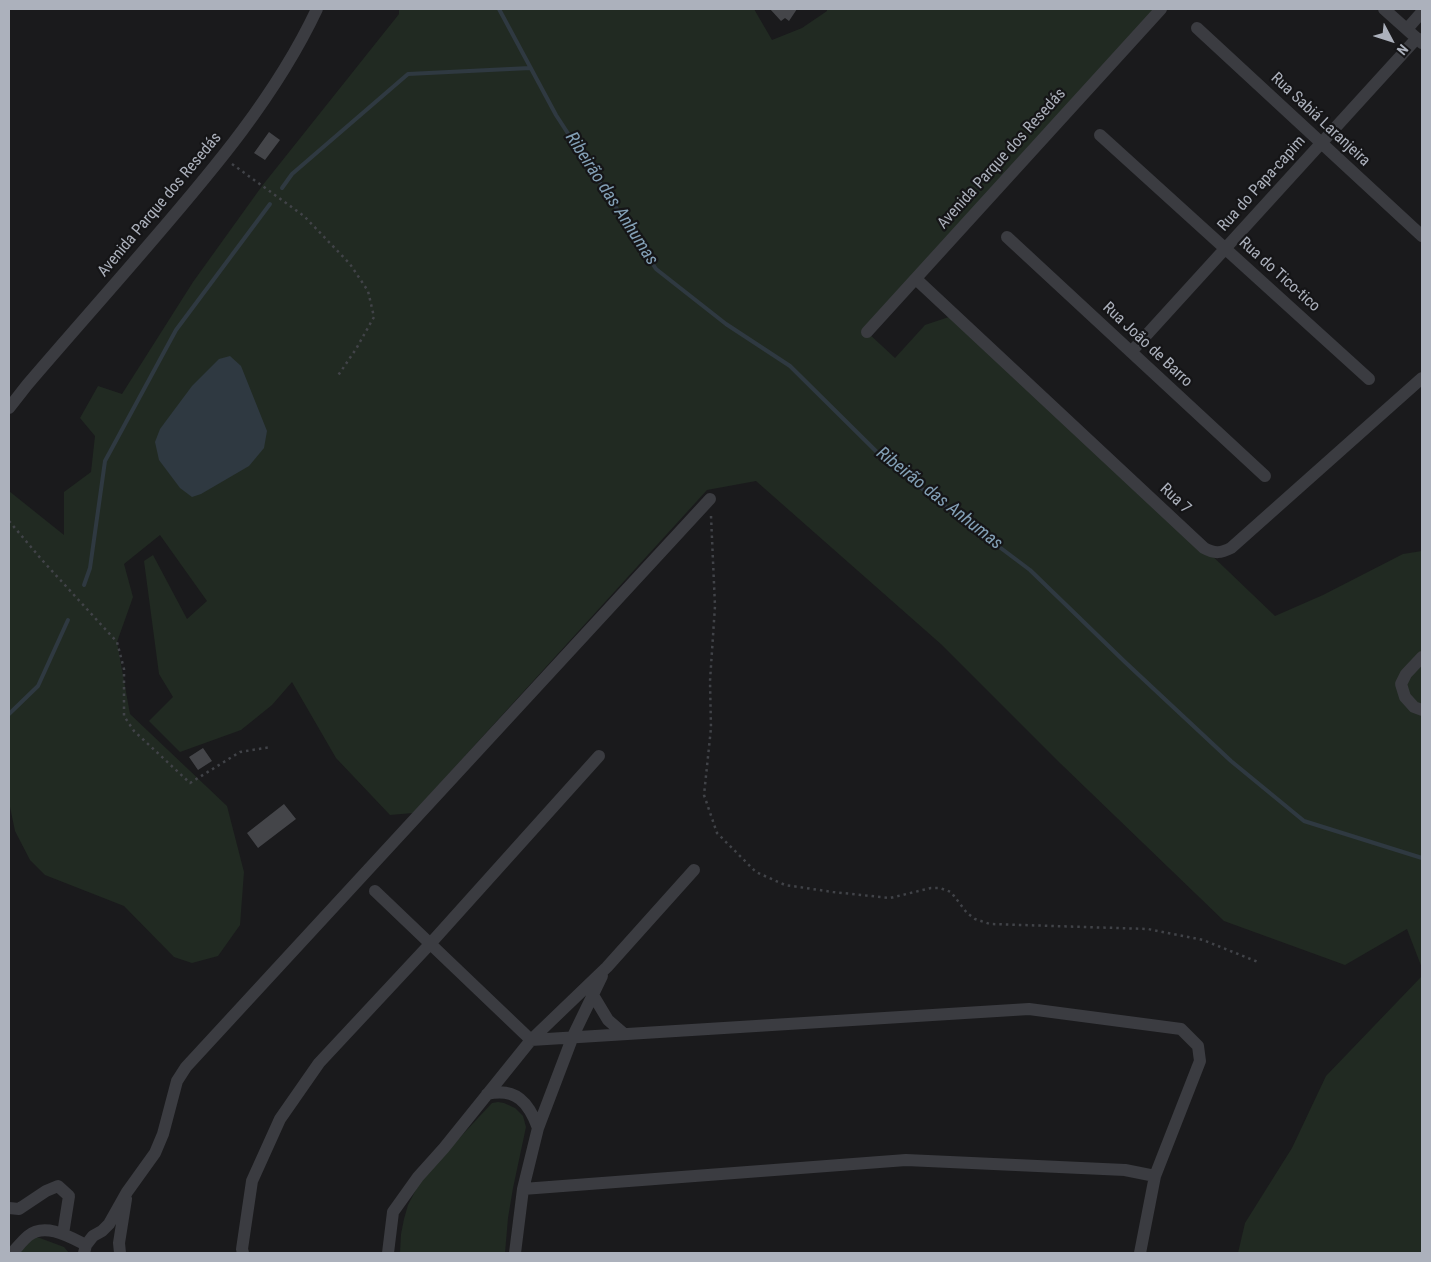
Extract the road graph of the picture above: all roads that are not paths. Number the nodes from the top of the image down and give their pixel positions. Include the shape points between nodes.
1 (317, 9) edge
2 (1161, 9) edge
3 (1384, 9) edge
4 (1422, 12) edge
5 (1196, 28) dead end
6 (1407, 29) junction
7 (1420, 40) edge
8 (1100, 135) dead end
9 (1321, 143) junction
10 (1422, 236) edge
11 (1006, 237) dead end
12 (1225, 249) junction
13 (916, 278) junction
14 (867, 332) dead end
15 (1131, 352) junction
16 (1422, 378) edge
17 (1369, 379) dead end
18 (9, 408) edge
19 (1265, 476) dead end
20 (710, 499) road end
21 (1422, 657) edge
22 (1422, 710) edge
23 (599, 756) dead end
24 (694, 870) dead end
25 (375, 891) dead end
26 (430, 944) junction
27 (607, 967) junction
28 (593, 995) junction
29 (623, 1033) junction
30 (573, 1036) junction
31 (531, 1040) junction
32 (487, 1094) junction
33 (538, 1128) junction
34 (1155, 1176) junction
35 (523, 1189) junction
36 (127, 1192) junction
37 (9, 1208) edge
38 (63, 1234) junction
39 (85, 1249) edge
40 (12, 1253) edge
41 (120, 1253) edge
42 (243, 1253) edge
43 (388, 1253) edge
44 (515, 1253) edge
45 (1140, 1253) edge

1 - 18 street, Avenida Parque dos Resedás via 279,79 222,158
2 - 13 street, Avenida Parque dos Resedás
3 - 6 street
4 - 6 street
5 - 9 street, Rua Sabiá Laranjeira
6 - 7 street
7 - 9 street, Rua do Papa-capim
8 - 12 street, Rua do Tico-tico
9 - 10 street, Rua Sabiá Laranjeira
9 - 12 street, Rua do Papa-capim
11 - 15 street, Rua João de Barro
12 - 15 street, Rua do Papa-capim
12 - 17 street, Rua do Tico-tico
13 - 14 street, Avenida Parque dos Resedás
13 - 16 street, Rua 7 via 1212,552 1222,553 1231,548
15 - 19 street, Rua João de Barro
20 - 36 street via 186,1067 177,1081 155,1153
21 - 22 street via 1401,684 1405,697
23 - 26 street
24 - 27 street
25 - 26 street
26 - 31 street
26 - 42 street via 319,1063 280,1119 252,1181
27 - 28 street
27 - 31 street
28 - 29 street via 608,1020
28 - 30 street
29 - 30 street
29 - 34 street via 1029,1009 1181,1029 1198,1046 1200,1061
30 - 31 street
30 - 33 street
31 - 32 street
32 - 33 street via 503,1092 519,1098 531,1110
32 - 43 street via 418,1177 394,1212
33 - 35 street
34 - 35 street via 1125,1170 906,1160
34 - 45 street
35 - 44 street
36 - 39 street via 109,1224 93,1236
36 - 41 street
37 - 38 street via 18,1209 58,1186 69,1196
38 - 39 street
38 - 40 street via 46,1230 29,1234

